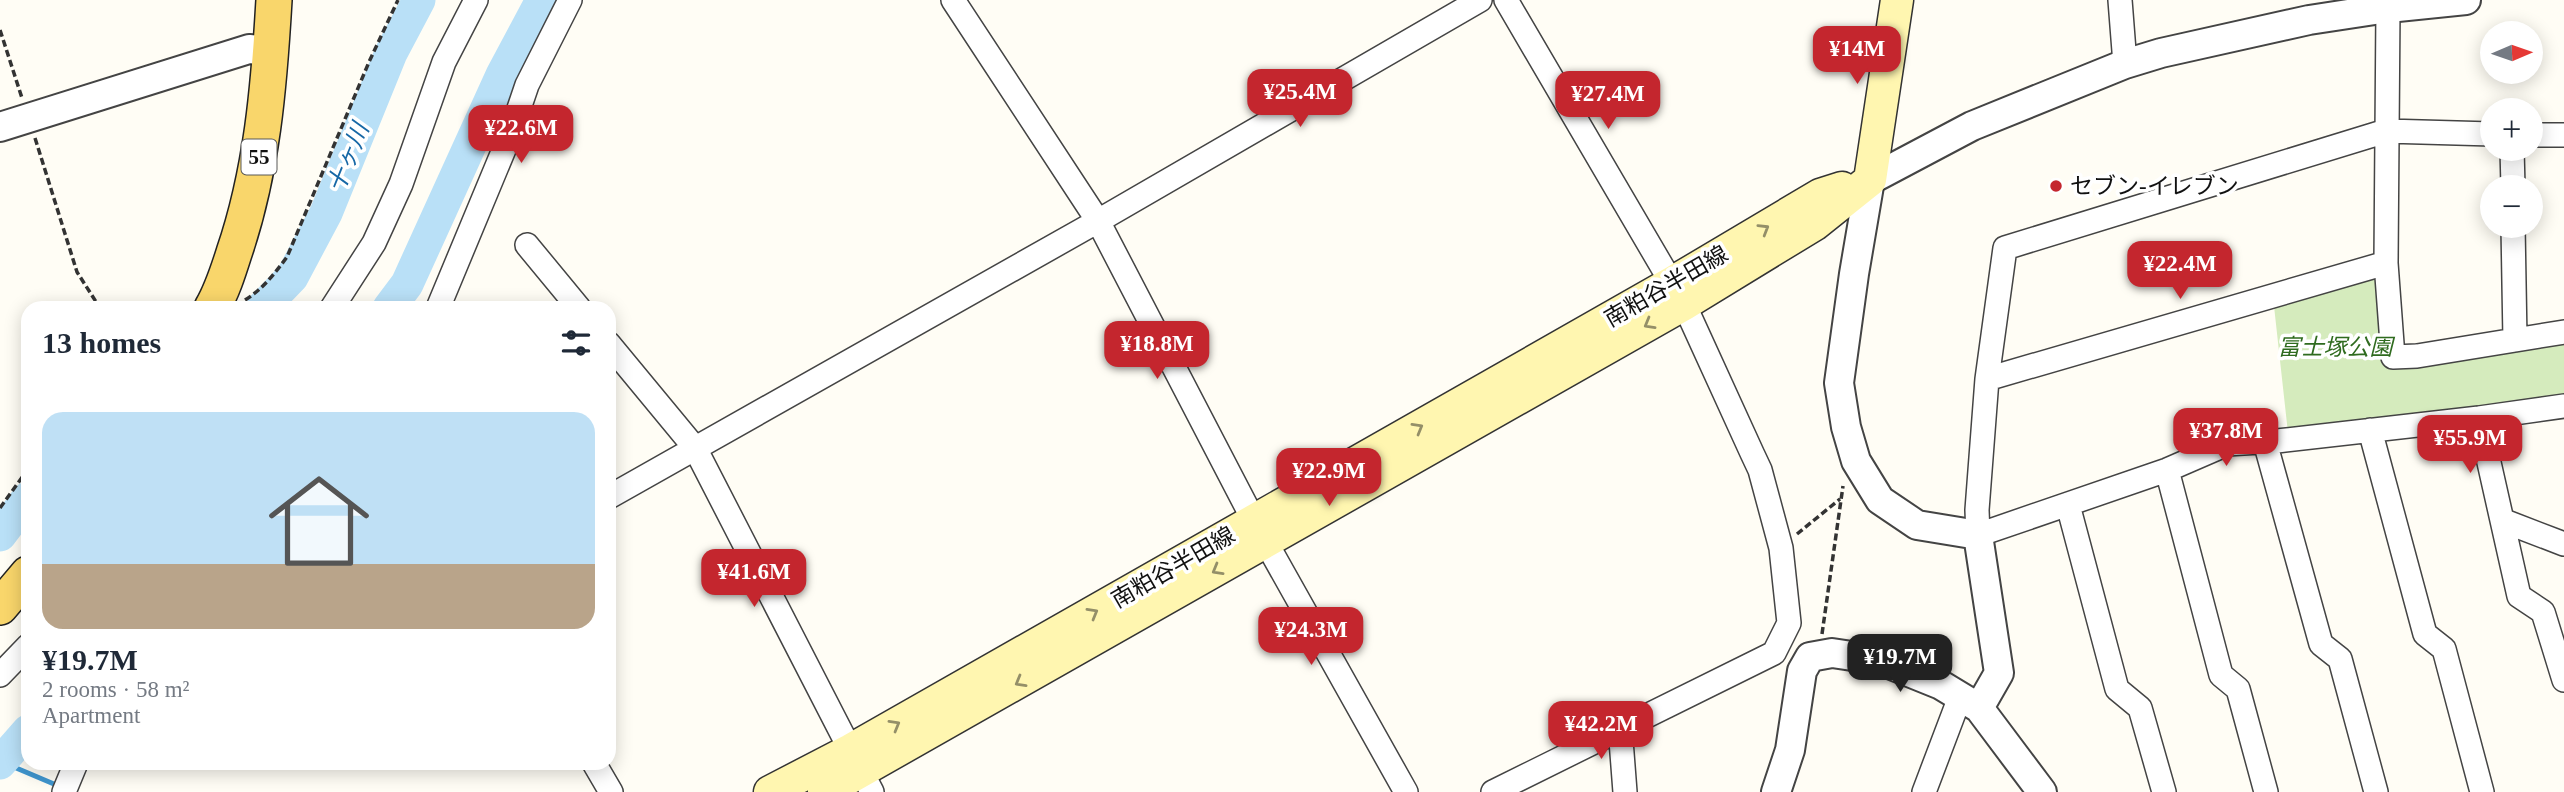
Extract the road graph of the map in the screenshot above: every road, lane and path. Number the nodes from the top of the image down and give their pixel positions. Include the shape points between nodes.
1 (254, 0) edge
2 (274, 0) edge
3 (398, 0) edge
4 (476, 0) edge
5 (570, 0) edge
6 (953, 0) edge
7 (1480, 0) edge
8 (1506, 0) edge
9 (1897, 0) edge
10 (2120, 0) edge
11 (2466, 0) edge
12 (2388, 8) junction
13 (0, 30) edge
14 (271, 45) junction
15 (2126, 64) junction
16 (28, 118) junction
17 (0, 127) edge
18 (2386, 131) junction
19 (2480, 134) edge
20 (2543, 135) edge
21 (2564, 135) edge
22 (1870, 180) junction
23 (1098, 221) junction
24 (2513, 238) edge
25 (527, 244) dead end
26 (2386, 263) junction
27 (1678, 294) junction
28 (96, 301) edge
29 (215, 301) edge
30 (240, 301) edge
31 (337, 301) edge
32 (441, 301) edge
33 (573, 301) edge
34 (2564, 332) edge
35 (2515, 340) junction
36 (616, 352) edge
37 (1987, 379) junction
38 (2564, 405) edge
39 (2479, 418) junction
40 (2370, 430) junction
41 (2265, 442) junction
42 (695, 448) junction
43 (1856, 461) junction
44 (2167, 470) junction
45 (21, 479) edge
46 (616, 493) edge
47 (1842, 497) junction
48 (2068, 505) junction
49 (0, 508) edge
50 (2504, 522) junction
51 (1260, 531) junction
52 (1978, 535) junction
53 (2564, 544) edge
54 (1781, 548) junction
55 (21, 582) edge
56 (0, 607) edge
57 (1832, 653) junction
58 (21, 656) edge
59 (0, 675) edge
60 (2564, 680) edge
61 (1969, 703) junction
62 (1620, 727) junction
63 (73, 770) edge
64 (598, 770) edge
65 (862, 771) edge
66 (64, 792) edge
67 (611, 792) edge
68 (770, 792) edge
69 (824, 792) edge
70 (1406, 792) edge
71 (1493, 792) edge
72 (1626, 792) edge
73 (1776, 792) edge
74 (1924, 792) edge
75 (2042, 792) edge
76 (2164, 792) edge
77 (2266, 792) edge
78 (2376, 792) edge
79 (2482, 792) edge

1 - 14 street
2 - 14 main road, 55
3 - 30 path via 287,257 273,276
4 - 31 street via 444,62 401,184 374,243
5 - 32 street via 527,85
6 - 23 street
7 - 23 street
8 - 27 street
9 - 22 main road
10 - 15 street
11 - 12 street
12 - 15 street via 2238,34
12 - 18 street
13 - 16 path
14 - 16 street
14 - 29 main road, 55 via 262,139 248,211
15 - 22 street via 1972,127
16 - 17 street
16 - 28 path via 77,272
18 - 19 street
18 - 26 street
18 - 37 street via 2006,248
20 - 21 street
22 - 27 main road, 南粕谷半田線 via 1820,195
22 - 43 street via 1839,383
23 - 42 street
23 - 51 street
24 - 35 street
25 - 33 street
26 - 35 street via 2393,357
26 - 37 street
27 - 51 main road, 南粕谷半田線
27 - 54 street via 1760,470
34 - 35 street
36 - 42 street
37 - 52 street
38 - 39 street
39 - 40 street
39 - 50 street
40 - 41 street
40 - 79 street via 2425,634 2444,649
41 - 44 street via 2227,444
41 - 78 street via 2321,645 2340,659
42 - 46 street
42 - 65 street
43 - 47 path via 1846,470
43 - 52 street via 1880,500 1917,525
44 - 48 street
44 - 77 street via 2221,675 2238,689
45 - 49 path
47 - 54 path
47 - 57 path via 1821,631
48 - 52 street
48 - 76 street via 2117,689 2140,708
50 - 53 street
50 - 60 street via 2519,596 2543,612
51 - 65 main road, 南粕谷半田線
51 - 70 street
52 - 61 street via 1999,673
54 - 62 street via 1789,623 1774,653
55 - 56 main road
57 - 61 street via 1879,660 1941,685
57 - 73 street via 1810,657 1802,671 1790,750
58 - 59 street
61 - 74 street
61 - 75 street
62 - 71 street
62 - 72 street
63 - 66 street
64 - 67 street
65 - 68 main road, 南粕谷半田線
65 - 69 main road, 南粕谷半田線

